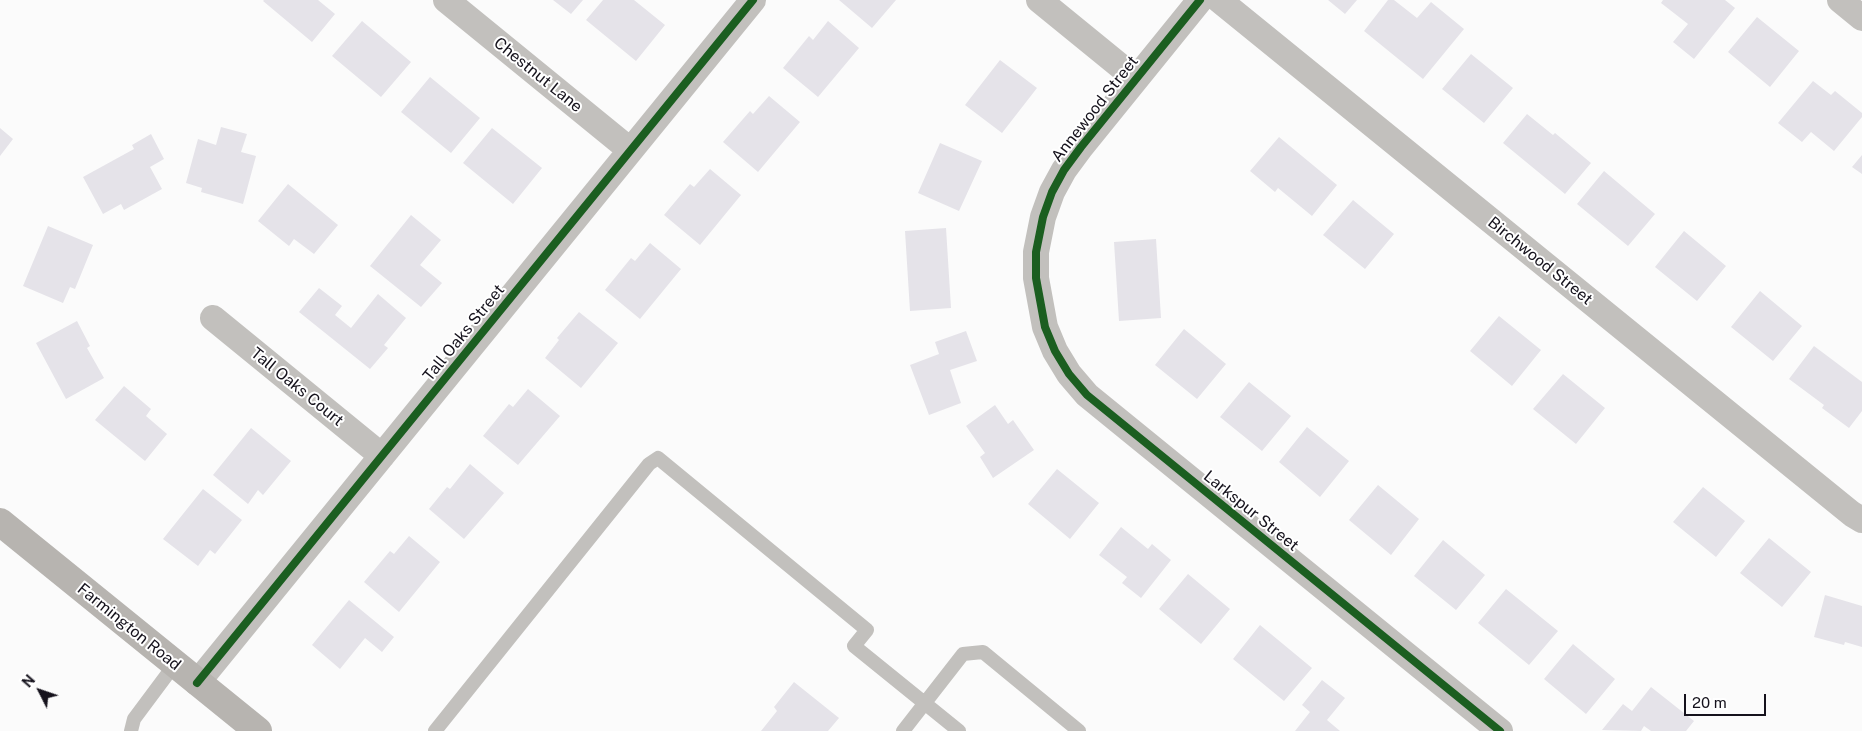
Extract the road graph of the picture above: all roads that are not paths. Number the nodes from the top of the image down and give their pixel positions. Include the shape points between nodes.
1 (446, 0) edge
2 (753, 0) edge
3 (1038, 0) edge
4 (1200, 0) edge
5 (1219, 0) edge
6 (1840, 0) edge
7 (1862, 18) edge
8 (1136, 79) junction
9 (630, 150) junction
10 (1036, 278) joint
11 (213, 318) dead end
12 (382, 456) junction
13 (1862, 520) edge
14 (0, 522) edge
15 (174, 664) junction
16 (197, 682) junction
17 (924, 703) junction
18 (131, 731) edge
19 (258, 731) edge
20 (434, 731) edge
21 (903, 731) edge
22 (959, 731) edge
23 (1079, 731) edge
24 (1500, 731) edge

1 - 9 street, Chestnut Lane
2 - 9 street, Tall Oaks Street
3 - 8 street
4 - 8 street, Annewood Street
5 - 13 street, Birchwood Street
6 - 7 street
8 - 10 street, Annewood Street via 1064,170 1052,192 1036,252
9 - 12 street, Tall Oaks Street
10 - 24 street, Larkspur Street via 1045,327 1055,351 1087,395
11 - 12 street, Tall Oaks Court
12 - 16 street, Tall Oaks Street
14 - 15 main road, Farmington Road
15 - 16 main road, Farmington Road
15 - 18 lane via 134,719
16 - 19 main road, Farmington Road
17 - 20 lane via 854,646 868,630 658,458 649,464
17 - 21 lane
17 - 22 lane
17 - 23 lane via 963,654 983,652

